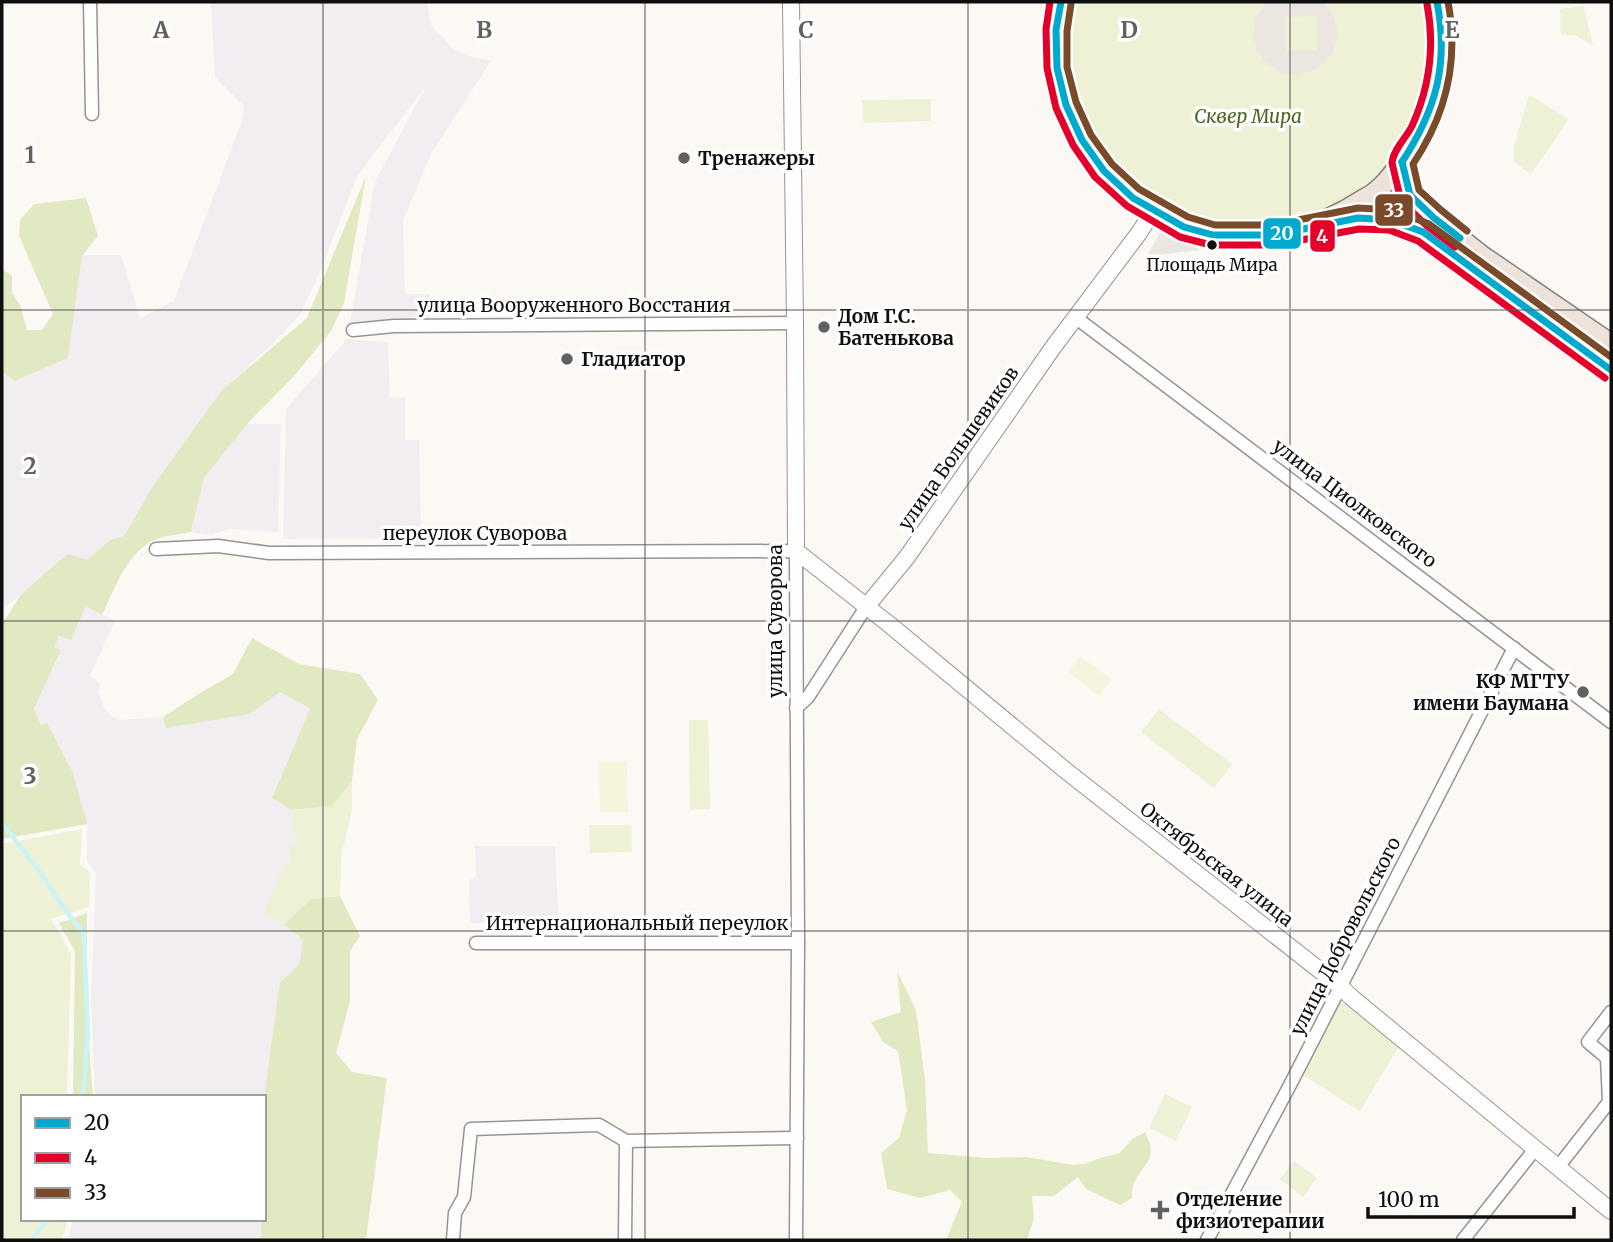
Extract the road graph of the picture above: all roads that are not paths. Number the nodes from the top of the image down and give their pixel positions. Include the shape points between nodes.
1 (90, 2) edge
2 (791, 2) edge
3 (1061, 2) edge
4 (1437, 2) edge
5 (92, 114) dead end
6 (1402, 162) junction
7 (1153, 211) junction
8 (1311, 227) junction
9 (1075, 317) junction
10 (795, 323) junction
11 (353, 330) dead end
12 (1611, 344) edge
13 (1611, 370) edge
14 (156, 549) dead end
15 (796, 551) junction
16 (866, 607) junction
17 (1514, 648) junction
18 (796, 708) junction
19 (1611, 722) edge
20 (476, 943) dead end
21 (798, 943) junction
22 (1341, 987) junction
23 (1611, 1012) edge
24 (797, 1138) junction
25 (626, 1141) junction
26 (1535, 1149) junction
27 (1559, 1167) junction
28 (1611, 1211) edge
29 (453, 1240) edge
30 (625, 1240) edge
31 (796, 1240) edge
32 (1208, 1240) edge
33 (1463, 1240) edge

1 - 5 street
2 - 10 street, улица Суворова
3 - 7 main road via 1057,68 1066,105 1082,140 1104,170
4 - 6 main road via 1442,57 1436,94 1422,130
6 - 8 main road via 1380,189
6 - 12 main road via 1410,195 1434,218
7 - 8 main road via 1213,235 1274,235
7 - 9 street, улица Большевиков
8 - 13 main road via 1358,219 1391,220 1423,232
9 - 16 street, улица Большевиков via 907,557
9 - 17 street, улица Циолковского
10 - 11 street, улица Вооруженного Восстания
10 - 15 street, улица Суворова
14 - 15 street, переулок Суворова via 218,546 269,553
15 - 16 street, Октябрьская улица
15 - 18 street, улица Суворова
16 - 18 street, улица Большевиков via 808,697
16 - 22 street, Октябрьская улица
17 - 19 street, улица Циолковского
17 - 22 street, улица Добровольского
18 - 21 street, улица Суворова
20 - 21 street, Интернациональный переулок
21 - 24 street, улица Суворова
22 - 26 street, Октябрьская улица
22 - 32 street, улица Добровольского
23 - 27 street via 1588,1042 1607,1058 1609,1102
24 - 25 street
24 - 31 street, улица Суворова
25 - 29 street via 599,1125 471,1129 464,1197 456,1213
25 - 30 street
26 - 27 street, Октябрьская улица
26 - 33 street
27 - 28 street, Октябрьская улица

